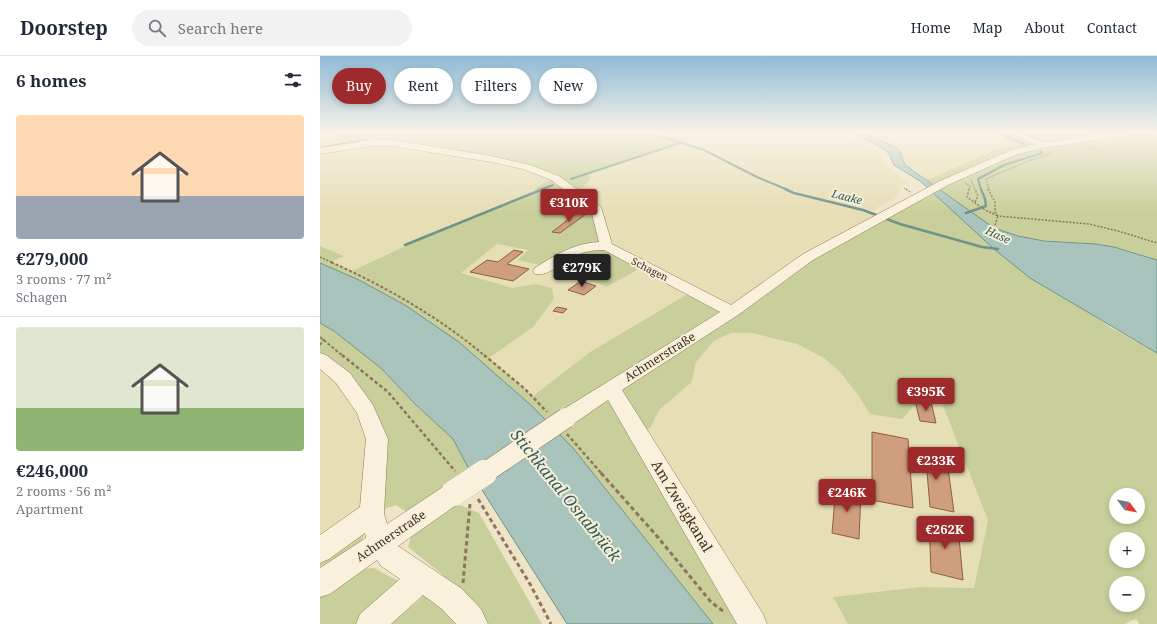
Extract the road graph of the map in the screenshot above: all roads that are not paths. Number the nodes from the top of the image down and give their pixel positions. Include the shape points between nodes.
1 (493, 160) edge
2 (997, 160) edge
3 (606, 246) junction
4 (540, 271) dead end
5 (732, 312) junction
6 (322, 349) edge
7 (611, 388) junction
8 (372, 513) junction
9 (380, 543) junction
10 (320, 550) edge
11 (422, 578) junction
12 (320, 584) edge
13 (370, 624) edge
14 (474, 624) edge
15 (753, 624) edge

1 - 3 street via 526,167 555,178 597,209
2 - 5 street, Achmerstraße via 944,183 808,257
3 - 4 street via 592,246 568,252
3 - 5 street, Schagen
5 - 7 street, Achmerstraße
6 - 8 street via 366,410 377,439
7 - 9 street, Achmerstraße, bridge
7 - 15 street, Am Zweigkanal
8 - 9 street
8 - 10 street
9 - 11 street via 390,557
9 - 12 street, Achmerstraße
11 - 13 street
11 - 14 street via 452,600

